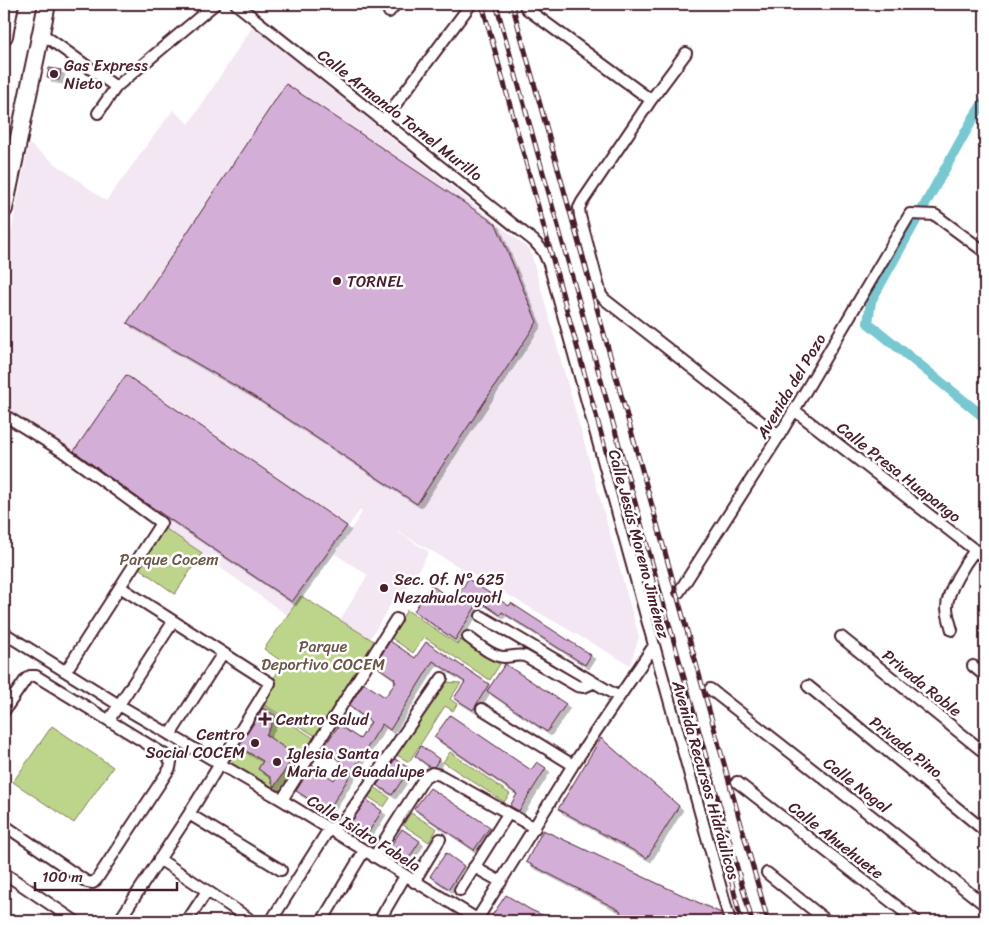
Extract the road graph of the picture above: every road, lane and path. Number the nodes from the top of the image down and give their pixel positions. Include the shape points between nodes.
1 (10, 4) edge
2 (47, 4) edge
3 (215, 4) edge
4 (236, 4) edge
5 (472, 4) edge
6 (524, 4) edge
7 (41, 32) junction
8 (4, 36) edge
9 (686, 53) dead end
10 (116, 87) junction
11 (651, 100) junction
12 (98, 113) dead end
13 (383, 121) junction
14 (4, 209) edge
15 (543, 251) joint
16 (985, 252) edge
17 (794, 410) junction
18 (4, 416) edge
19 (779, 436) junction
20 (975, 550) junction
21 (985, 558) edge
22 (120, 587) junction
23 (679, 592) dead end
24 (481, 616) dead end
25 (396, 619) dead end
26 (174, 622) junction
27 (952, 630) dead end
28 (4, 634) edge
29 (841, 637) dead end
30 (468, 638) dead end
31 (654, 647) junction
32 (223, 653) junction
33 (973, 666) dead end
34 (66, 671) junction
35 (985, 676) edge
36 (442, 678) dead end
37 (593, 683) junction
38 (808, 686) dead end
39 (710, 689) dead end
40 (619, 697) junction
41 (119, 705) junction
42 (482, 709) dead end
43 (4, 711) edge
44 (109, 720) junction
45 (170, 735) junction
46 (985, 753) edge
47 (220, 764) junction
48 (573, 766) junction
49 (738, 782) dead end
50 (282, 800) junction
51 (188, 814) junction
52 (508, 814) junction
53 (4, 825) edge
54 (535, 828) junction
55 (330, 829) junction
56 (985, 832) edge
57 (440, 839) dead end
58 (364, 851) junction
59 (374, 857) junction
60 (159, 859) junction
61 (474, 867) junction
62 (281, 870) dead end
63 (4, 873) edge
64 (767, 873) dead end
65 (410, 879) junction
66 (501, 882) junction
67 (460, 890) dead end
68 (207, 891) junction
69 (985, 905) edge
70 (248, 918) dead end
71 (477, 920) edge
72 (75, 921) edge
73 (119, 921) edge
74 (187, 921) edge
75 (271, 921) edge
76 (322, 921) edge
77 (379, 921) edge
78 (730, 921) edge
79 (827, 921) edge
80 (916, 921) edge

1 - 8 main road
2 - 7 main road
3 - 10 street
4 - 13 street, Calle Armando Tornel Murillo
5 - 13 street
6 - 11 street
7 - 10 street
7 - 14 main road
9 - 11 street
10 - 12 street
11 - 19 street via 579,208 601,295
13 - 15 street, Calle Armando Tornel Murillo
15 - 31 street, Calle Jesús Moreno Jiménez
16 - 17 street, Avenida del Pozo via 932,215 910,214
17 - 19 street, Avenida del Pozo
17 - 20 street, Calle Presa Huapango
18 - 22 street via 62,452 161,523
19 - 23 street, Avenida del Pozo
20 - 21 street, Calle Presa Huapango
20 - 27 street via 949,595 947,607
22 - 26 street
22 - 34 street
24 - 37 street
25 - 50 street
26 - 32 street
26 - 41 street
28 - 34 street, Calle Isidro Fabela
29 - 46 street, Privada Roble
30 - 37 street via 499,656 525,656 577,686
31 - 40 street, Calle Jesús Moreno Jiménez
31 - 78 street, Avenida Recursos Hidráulicos
32 - 45 street
32 - 47 street via 270,683
33 - 35 street
34 - 41 street, Calle Isidro Fabela
36 - 55 street via 349,814
37 - 40 street
38 - 56 street, Privada Pino
39 - 69 street, Calle Nogal
40 - 48 street, Calle Jesús Moreno Jiménez
41 - 44 street
41 - 45 street, Calle Isidro Fabela
42 - 48 street
43 - 44 street via 26,680 36,676
44 - 53 street via 167,756 171,762 93,883
45 - 47 street, Calle Isidro Fabela
47 - 50 street, Calle Isidro Fabela
47 - 51 street
48 - 54 street, Calle Jesús Moreno Jiménez
49 - 80 street, Calle Ahuehuete
50 - 55 street, Calle Isidro Fabela
51 - 60 street
51 - 62 street
52 - 54 street
52 - 59 street via 432,773 425,777
52 - 61 street
54 - 66 street, Calle Jesús Moreno Jiménez
55 - 58 street, Calle Isidro Fabela
55 - 75 street
57 - 65 street
58 - 59 street, Calle Isidro Fabela
58 - 76 street
59 - 65 street, Calle Isidro Fabela
60 - 68 street
60 - 73 street
61 - 66 street
61 - 67 street
63 - 72 street
64 - 79 street
65 - 71 street, Calle Isidro Fabela
65 - 77 street
66 - 71 street, Calle Jesús Moreno Jiménez
68 - 70 street
68 - 74 street

